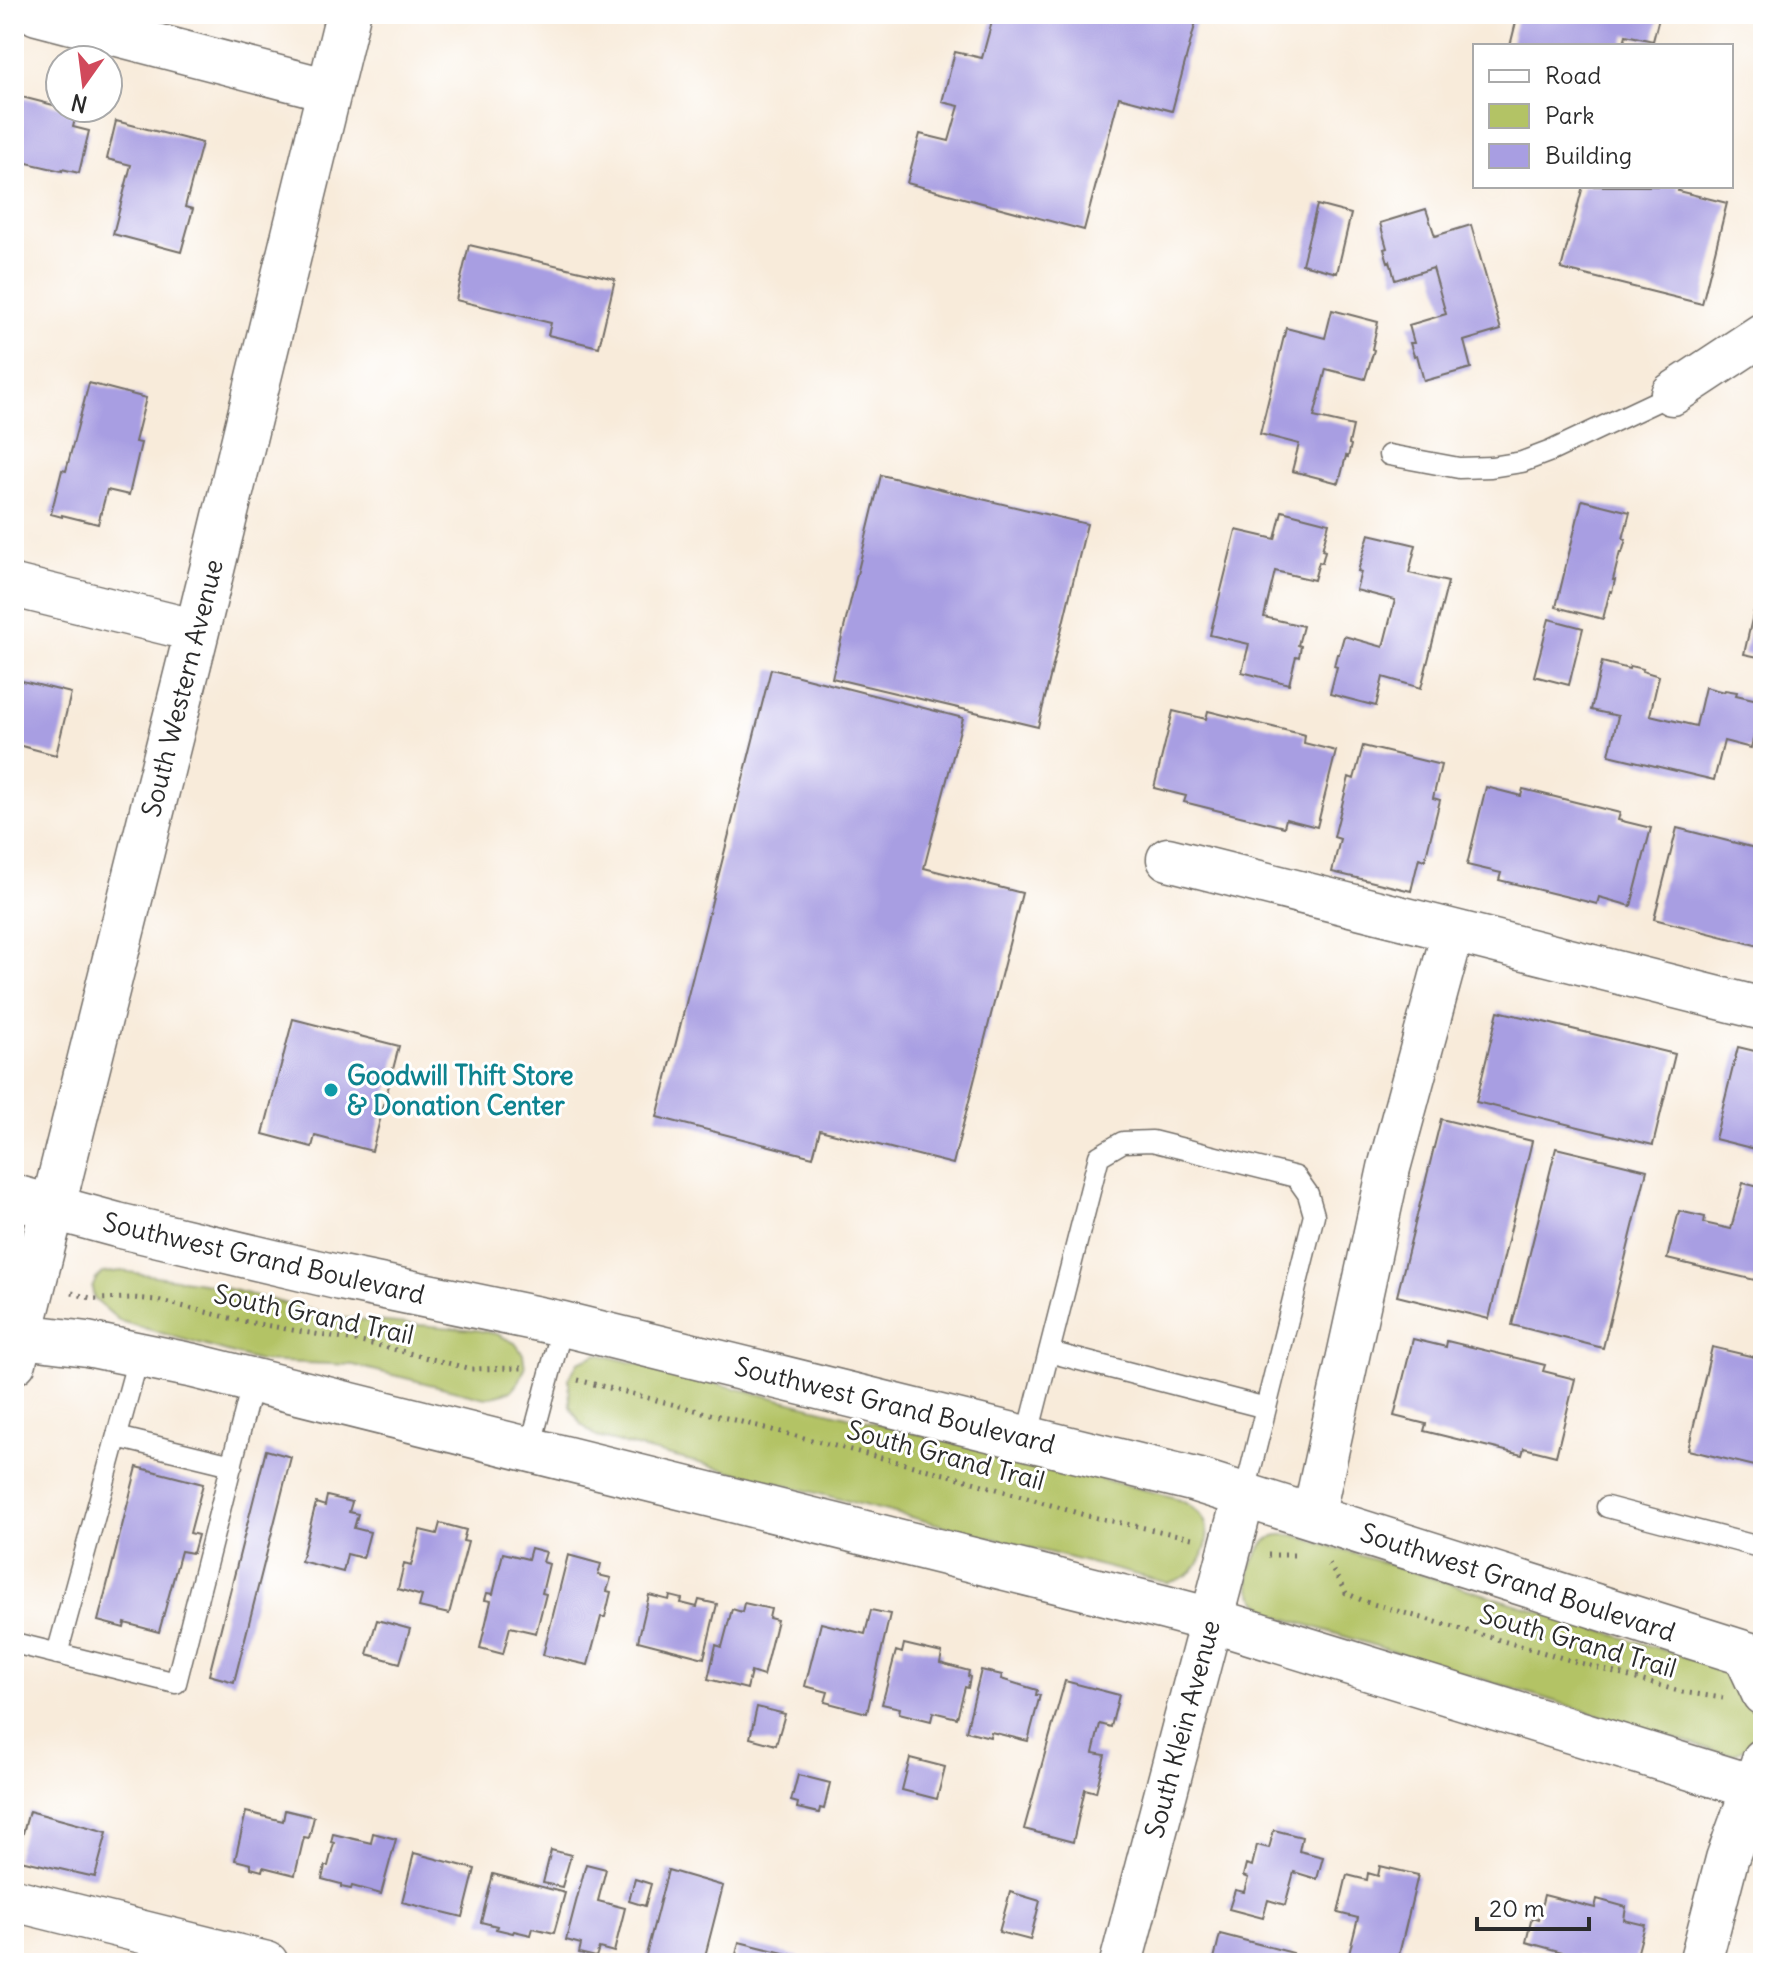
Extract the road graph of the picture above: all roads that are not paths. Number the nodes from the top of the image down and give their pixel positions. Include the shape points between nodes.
1 (37, 14) edge
2 (348, 14) edge
3 (329, 90) junction
4 (1763, 334) edge
5 (1672, 394) joint
6 (1389, 455) dead end
7 (14, 586) edge
8 (197, 631) junction
9 (1168, 859) dead end
10 (1453, 932) junction
11 (1763, 1009) edge
12 (33, 1201) edge
13 (563, 1324) junction
14 (16, 1344) edge
15 (1049, 1352) junction
16 (139, 1355) junction
17 (253, 1380) junction
18 (1266, 1408) junction
19 (117, 1437) junction
20 (1027, 1438) junction
21 (530, 1448) junction
22 (232, 1465) junction
23 (1244, 1496) junction
24 (1607, 1507) dead end
25 (1311, 1543) junction
26 (1763, 1548) edge
27 (1211, 1620) junction
28 (14, 1643) edge
29 (57, 1654) junction
30 (1754, 1656) edge
31 (1750, 1696) edge
32 (1760, 1779) edge
33 (14, 1900) edge
34 (267, 1963) edge
35 (1121, 1963) edge
36 (1700, 1963) edge

1 - 3 street
2 - 3 street, South Western Avenue
3 - 8 street, South Western Avenue
4 - 5 street
5 - 6 lane via 1522,462 1459,468
7 - 8 street
8 - 12 street, South Western Avenue
9 - 10 street
10 - 11 street
10 - 25 street via 1389,1168
12 - 13 street, Southwest Grand Boulevard via 341,1278
12 - 14 street, South Western Avenue
13 - 20 street, Southwest Grand Boulevard
13 - 21 lane
14 - 16 street via 87,1344
15 - 18 lane
15 - 18 lane via 1099,1156 1123,1142 1152,1141 1296,1177 1314,1215
15 - 20 lane
16 - 17 street
16 - 19 lane
17 - 21 street
17 - 22 lane
18 - 23 lane
19 - 22 lane
19 - 29 lane
20 - 23 street, Southwest Grand Boulevard
21 - 27 street
22 - 29 lane via 176,1683
23 - 25 street, Southwest Grand Boulevard
23 - 27 street, South Klein Avenue
24 - 26 lane
25 - 30 street, Southwest Grand Boulevard
27 - 32 street
27 - 35 street, South Klein Avenue
28 - 29 lane
30 - 31 street
32 - 36 street via 1727,1859
33 - 34 street

